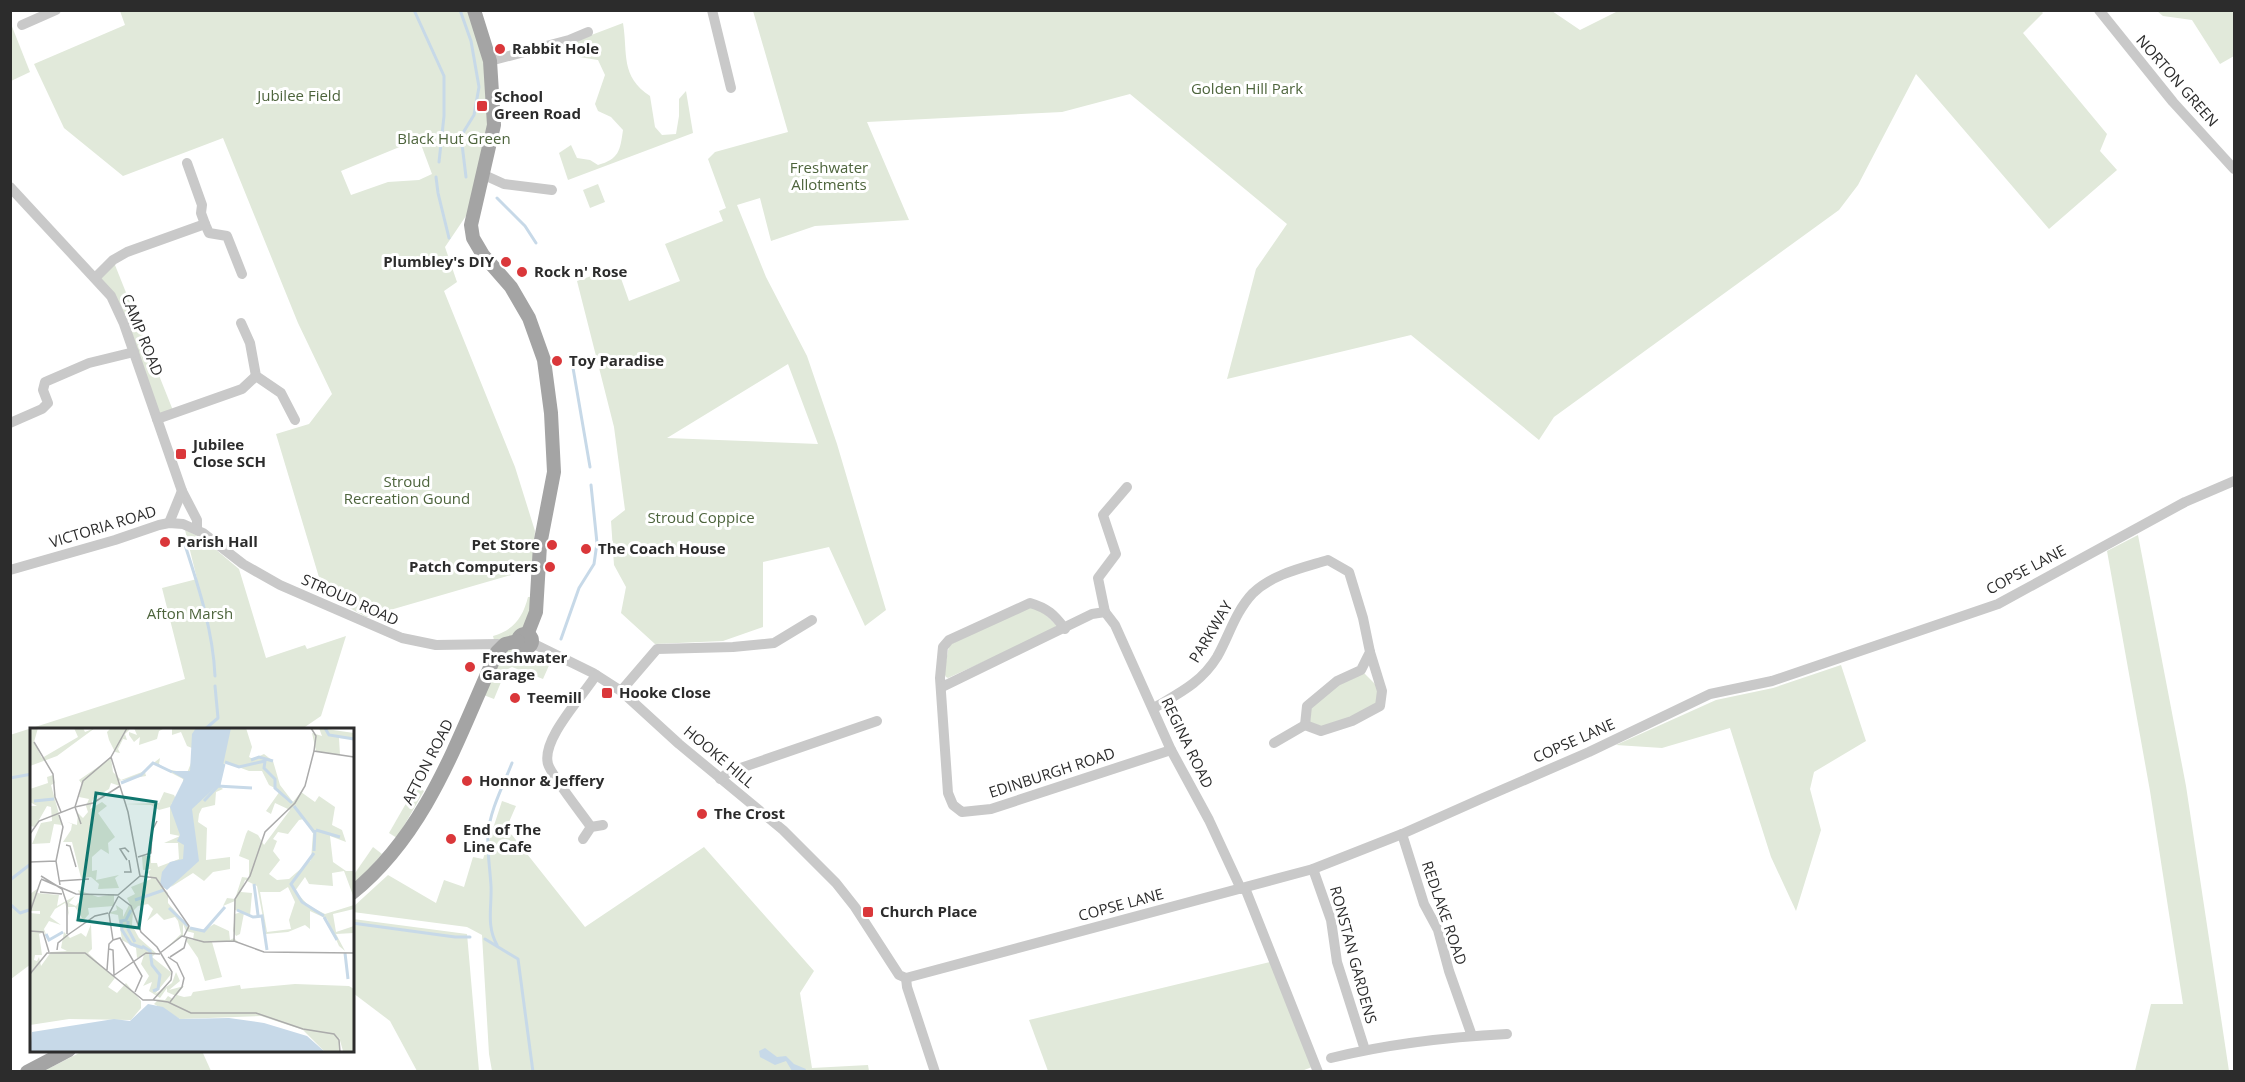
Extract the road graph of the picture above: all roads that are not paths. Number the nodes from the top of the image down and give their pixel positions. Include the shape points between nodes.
1 (56, 10) edge
2 (474, 10) edge
3 (712, 10) edge
4 (2099, 10) edge
5 (22, 25) dead end
6 (588, 32) dead end
7 (490, 61) junction
8 (731, 88) dead end
9 (187, 163) dead end
10 (2235, 169) edge
11 (483, 174) junction
12 (10, 187) edge
13 (552, 190) dead end
14 (205, 224) junction
15 (242, 274) dead end
16 (95, 278) junction
17 (241, 323) dead end
18 (134, 352) junction
19 (256, 376) junction
20 (157, 419) junction
21 (295, 420) dead end
22 (10, 423) edge
23 (2235, 481) edge
24 (1127, 487) dead end
25 (182, 491) junction
26 (1103, 514) junction
27 (1091, 516) dead end
28 (169, 523) junction
29 (200, 531) junction
30 (10, 570) edge
31 (1105, 612) junction
32 (812, 620) dead end
33 (1065, 629) junction
34 (525, 640) junction
35 (502, 646) junction
36 (1370, 652) junction
37 (596, 675) junction
38 (942, 687) junction
39 (621, 691) junction
40 (1154, 708) junction
41 (877, 722) dead end
42 (1305, 725) junction
43 (1274, 743) dead end
44 (1171, 750) junction
45 (720, 779) junction
46 (603, 825) dead end
47 (591, 826) junction
48 (1401, 834) junction
49 (583, 838) dead end
50 (1313, 869) junction
51 (1243, 888) junction
52 (354, 891) edge
53 (906, 978) junction
54 (1507, 1034) dead end
55 (1472, 1035) junction
56 (1365, 1050) junction
57 (65, 1052) edge
58 (1331, 1058) dead end
59 (27, 1071) edge
60 (935, 1071) edge
61 (1318, 1071) edge

1 - 5 street
2 - 7 main road
3 - 8 street
4 - 10 street, NORTON GREEN via 2173,102
6 - 7 street
7 - 11 main road via 494,125
9 - 14 street
11 - 13 street via 504,184
11 - 34 main road via 471,225 473,238 489,264 515,293 528,318 544,360 551,413 554,472 540,545 536,612
12 - 16 street, CAMP ROAD
14 - 15 street via 209,233 227,237
14 - 16 street via 126,252
16 - 18 street, CAMP ROAD via 111,296
17 - 19 street via 250,343
18 - 20 street, CAMP ROAD
18 - 22 street via 89,363 45,382 43,390 48,403
19 - 20 street via 242,388
19 - 21 street via 281,393
20 - 25 street, CAMP ROAD
23 - 48 street, COPSE LANE via 2185,502 1998,604 1772,681 1710,694
24 - 26 street
25 - 28 street
25 - 29 street, CAMP ROAD
26 - 27 street
26 - 31 street via 1116,554 1098,578
28 - 29 street, VICTORIA ROAD
28 - 30 street, VICTORIA ROAD
29 - 35 street, STROUD ROAD via 243,564 280,585 402,638 436,645
31 - 33 street via 1092,614
31 - 40 street, REGINA ROAD
32 - 39 street via 774,643 657,649
33 - 38 street
33 - 38 street, EDINBURGH ROAD via 1054,614 1030,603 949,640 943,647
34 - 35 main road via 512,640
34 - 37 street, HOOKE HILL
35 - 52 main road, AFTON ROAD via 452,755 408,835
36 - 40 street, PARKWAY via 1349,572 1328,560 1282,574 1253,593 1230,625 1217,657 1195,684
36 - 42 street via 1361,670 1337,681 1307,706
36 - 42 street, PARKWAY via 1382,691 1380,706 1321,731
37 - 39 street, HOOKE HILL
37 - 47 street via 563,719 548,752 548,765
38 - 44 street, EDINBURGH ROAD via 948,793 953,806 962,812 991,809
39 - 45 street, HOOKE HILL
40 - 44 street, REGINA ROAD
41 - 45 street via 729,772
42 - 43 street
44 - 51 street, REGINA ROAD
45 - 53 street, HOOKE HILL via 783,830 823,869 855,907 899,975
46 - 47 street
47 - 49 street
48 - 50 street, COPSE LANE
48 - 55 street, REDLAKE ROAD
50 - 51 street, COPSE LANE
50 - 56 street, RONSTAN GARDENS via 1331,920 1337,962
51 - 53 street, COPSE LANE
51 - 61 street, REGINA ROAD
53 - 60 street
54 - 55 street
55 - 56 street
56 - 58 street
57 - 59 main road

